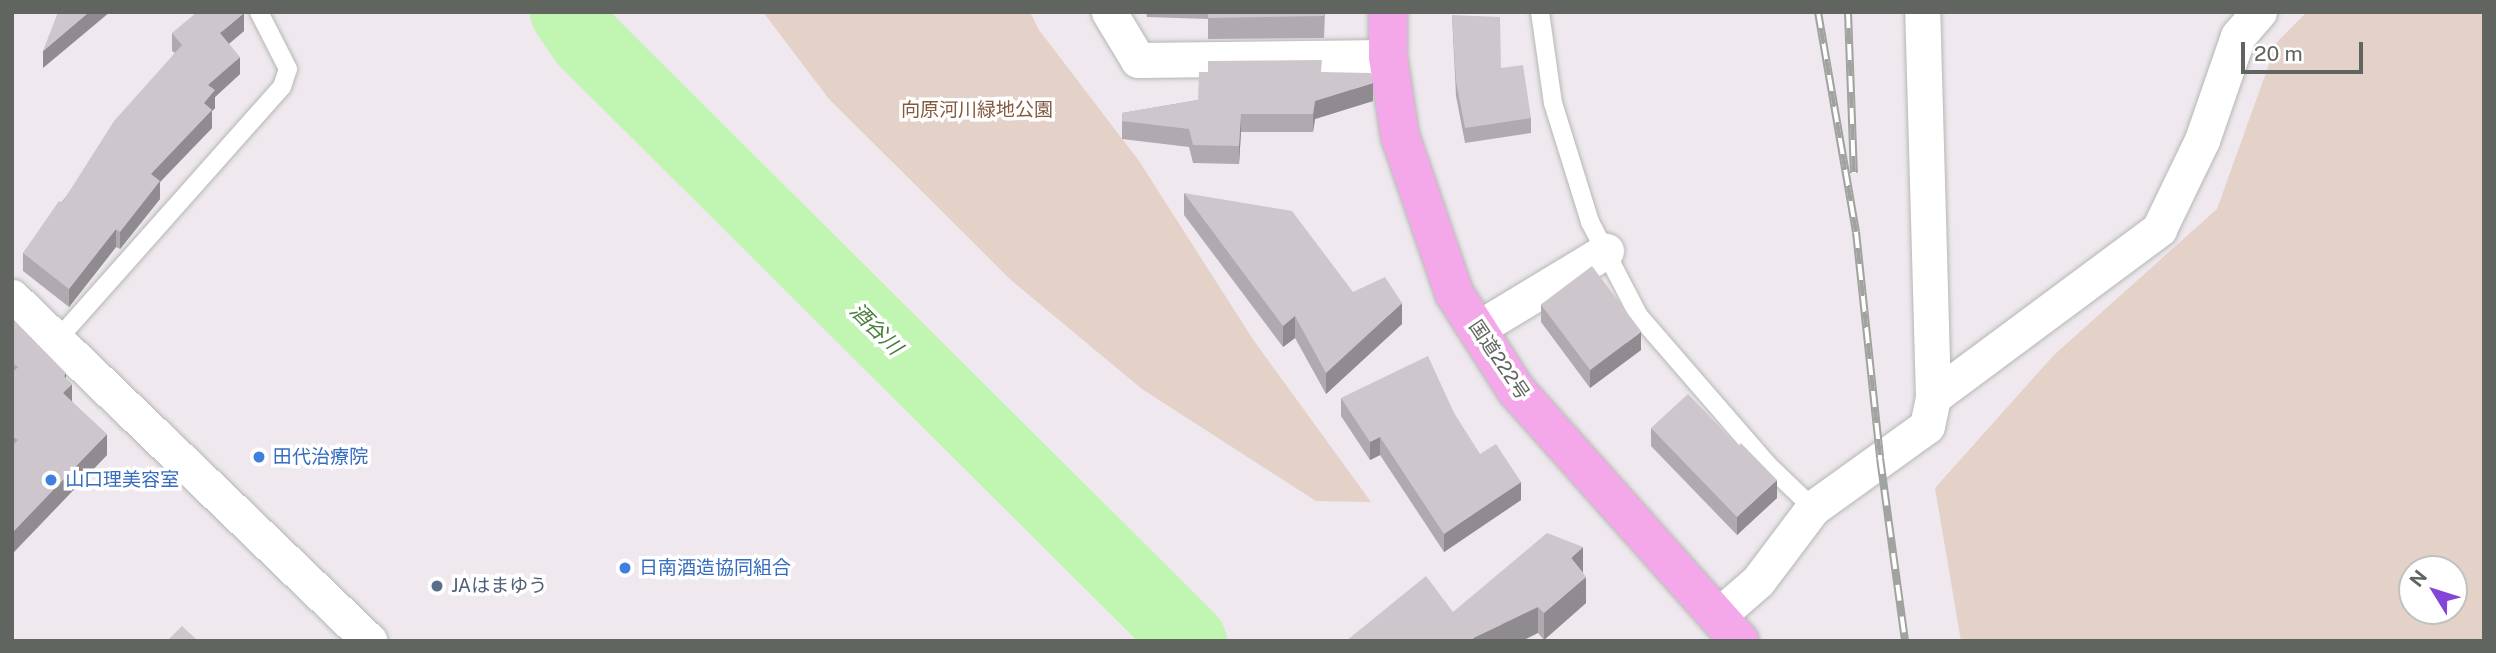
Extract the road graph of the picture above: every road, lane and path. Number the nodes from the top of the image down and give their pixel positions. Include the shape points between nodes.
1 (259, 12) edge
2 (1109, 12) edge
3 (1388, 12) edge
4 (1540, 12) edge
5 (1922, 12) edge
6 (2259, 12) edge
7 (1388, 57) junction
8 (1605, 251) junction
9 (12, 297) edge
10 (1477, 329) junction
11 (58, 340) junction
12 (1933, 397) junction
13 (1814, 508) junction
14 (1729, 628) edge
15 (369, 641) edge

1 - 11 lane via 288,69 282,87
2 - 7 street via 1138,61
3 - 7 highway, 国道222号
4 - 8 lane via 1553,103 1590,222
5 - 12 street
6 - 12 street via 2238,36 2202,140 2159,229
7 - 10 highway, 国道222号 via 1400,136 1454,293
8 - 10 street
8 - 13 lane via 1639,316 1768,464
9 - 11 street
10 - 14 highway, 国道222号 via 1516,390
11 - 15 street
12 - 13 street via 1927,426
13 - 14 street via 1758,581

